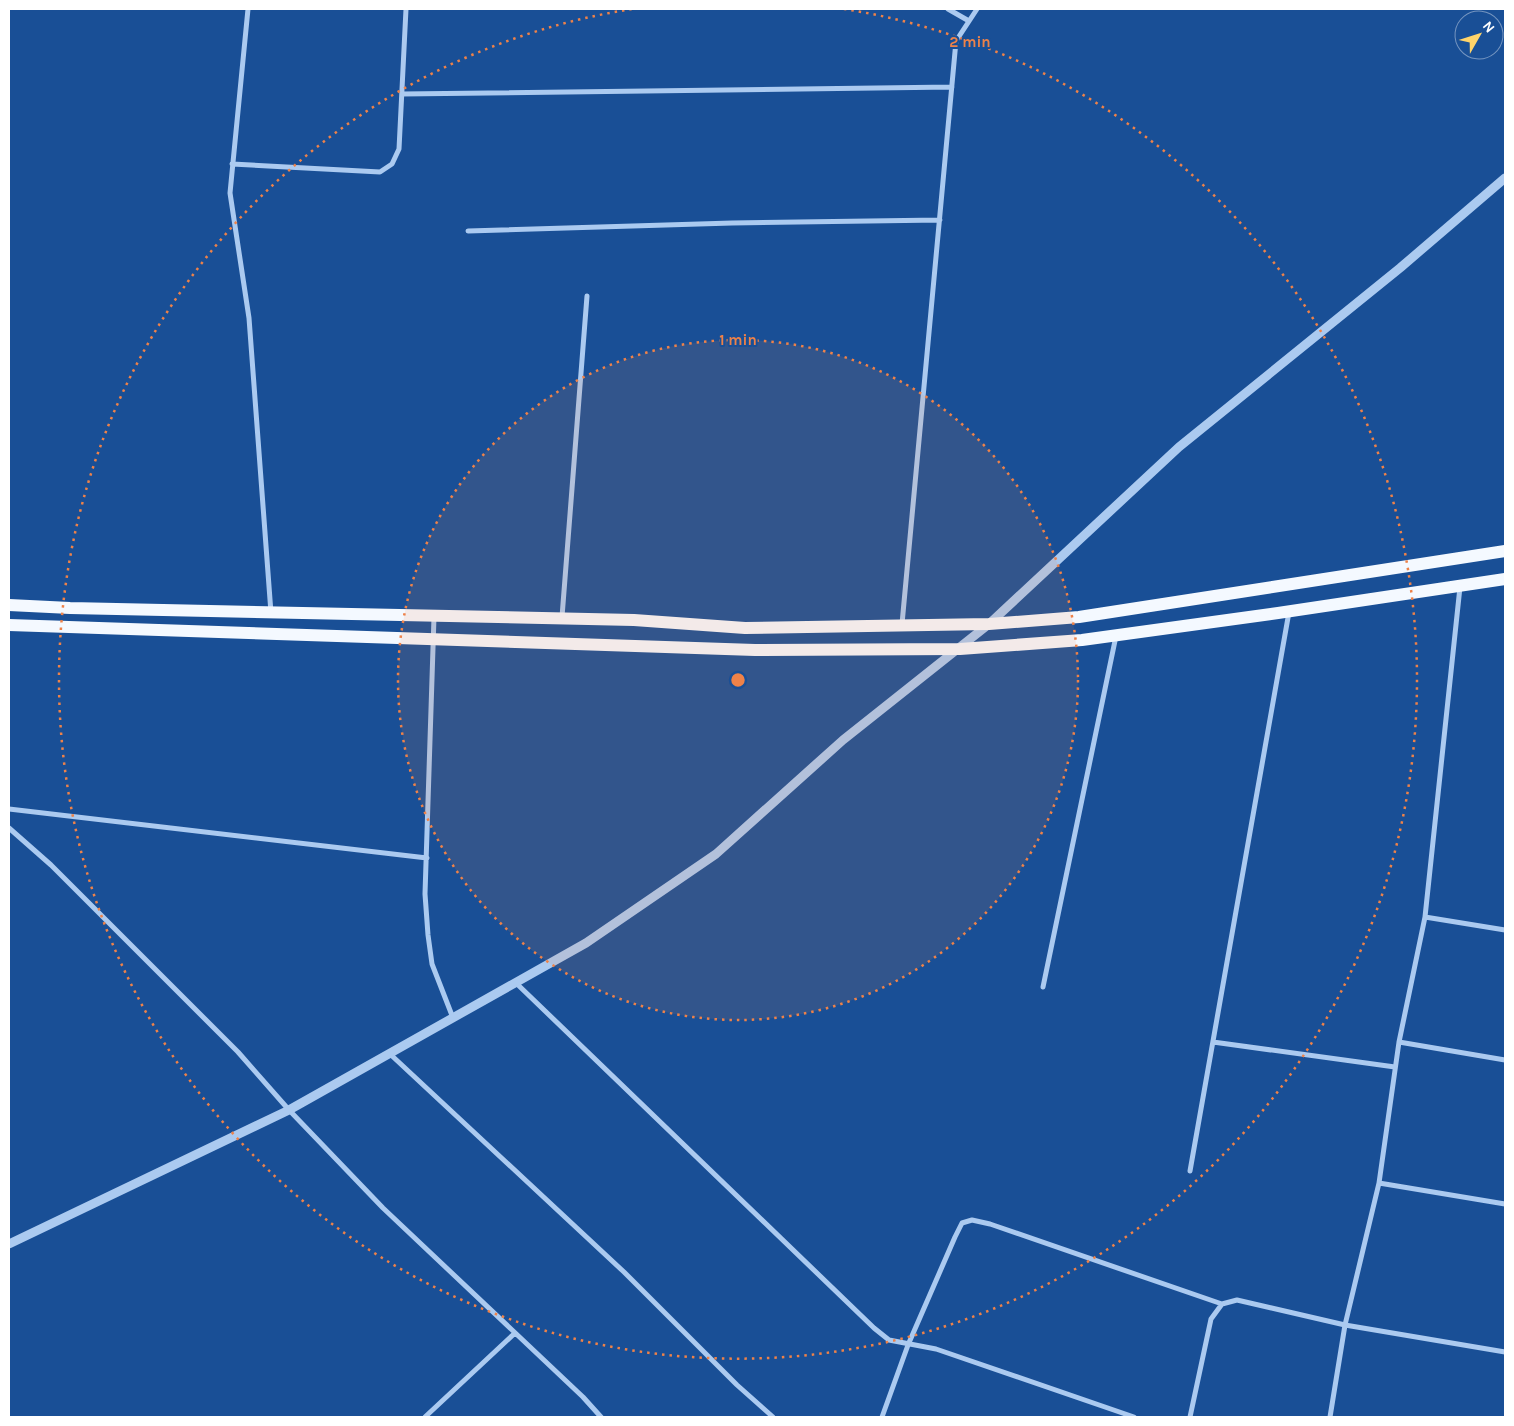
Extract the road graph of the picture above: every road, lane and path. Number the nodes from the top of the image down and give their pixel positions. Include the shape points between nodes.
1 (248, 9) edge
2 (406, 9) edge
3 (948, 9) edge
4 (977, 9) edge
5 (969, 21) junction
6 (952, 87) junction
7 (402, 94) junction
8 (232, 164) junction
9 (1505, 178) edge
10 (940, 220) junction
11 (468, 231) dead end
12 (587, 296) dead end
13 (1505, 551) edge
14 (1505, 579) edge
15 (1460, 586) junction
16 (9, 605) edge
17 (78, 608) junction
18 (1289, 612) junction
19 (271, 613) junction
20 (434, 616) junction
21 (562, 619) junction
22 (989, 624) junction
23 (9, 625) edge
24 (902, 625) junction
25 (76, 628) junction
26 (1116, 636) junction
27 (434, 640) junction
28 (960, 649) junction
29 (9, 809) edge
30 (9, 828) edge
31 (426, 858) junction
32 (1425, 917) junction
33 (1505, 930) edge
34 (516, 982) junction
35 (1043, 987) dead end
36 (453, 1018) junction
37 (1213, 1042) junction
38 (1399, 1042) junction
39 (390, 1054) junction
40 (1505, 1060) edge
41 (1395, 1067) junction
42 (289, 1110) junction
43 (1190, 1171) dead end
44 (1379, 1183) junction
45 (1505, 1204) edge
46 (9, 1244) edge
47 (1222, 1304) junction
48 (1345, 1325) junction
49 (515, 1333) junction
50 (908, 1345) junction
51 (1505, 1352) edge
52 (425, 1417) edge
53 (602, 1417) edge
54 (773, 1417) edge
55 (882, 1417) edge
56 (1134, 1417) edge
57 (1190, 1417) edge
58 (1330, 1417) edge

1 - 8 street
2 - 7 street
3 - 5 street
4 - 5 street
5 - 6 street via 956,41
6 - 7 street
6 - 10 street
7 - 8 street via 399,149 392,164 380,172
8 - 19 street via 230,193 249,318
9 - 22 street via 1400,268 1179,447
10 - 11 street
10 - 24 street
12 - 21 street
13 - 22 main road via 1079,616
14 - 15 main road
15 - 18 main road
15 - 32 street
16 - 17 main road
17 - 19 main road
17 - 25 main road
18 - 26 main road
18 - 37 street
19 - 20 main road
20 - 21 main road
20 - 27 street
21 - 24 main road via 634,620 745,628
22 - 24 main road
22 - 28 street
23 - 25 main road
25 - 27 main road
26 - 28 main road
26 - 35 street
27 - 28 main road via 755,650
27 - 31 street
28 - 34 street via 843,740 716,854 586,943
29 - 31 street
30 - 42 street via 51,865 238,1052
31 - 36 street via 427,926 432,964
32 - 33 street
32 - 38 street
34 - 36 street
34 - 50 street via 874,1328 889,1340
36 - 39 street
37 - 41 street
37 - 43 street
38 - 40 street
38 - 41 street
39 - 42 street
39 - 54 street via 624,1272
41 - 44 street
42 - 46 street
42 - 49 street via 384,1208
44 - 45 street
44 - 48 street
47 - 48 street via 1237,1300
47 - 50 street via 972,1220 962,1223 954,1238
47 - 57 street via 1211,1319
48 - 51 street
48 - 58 street
49 - 52 street
49 - 53 street
50 - 55 street
50 - 56 street via 936,1349

